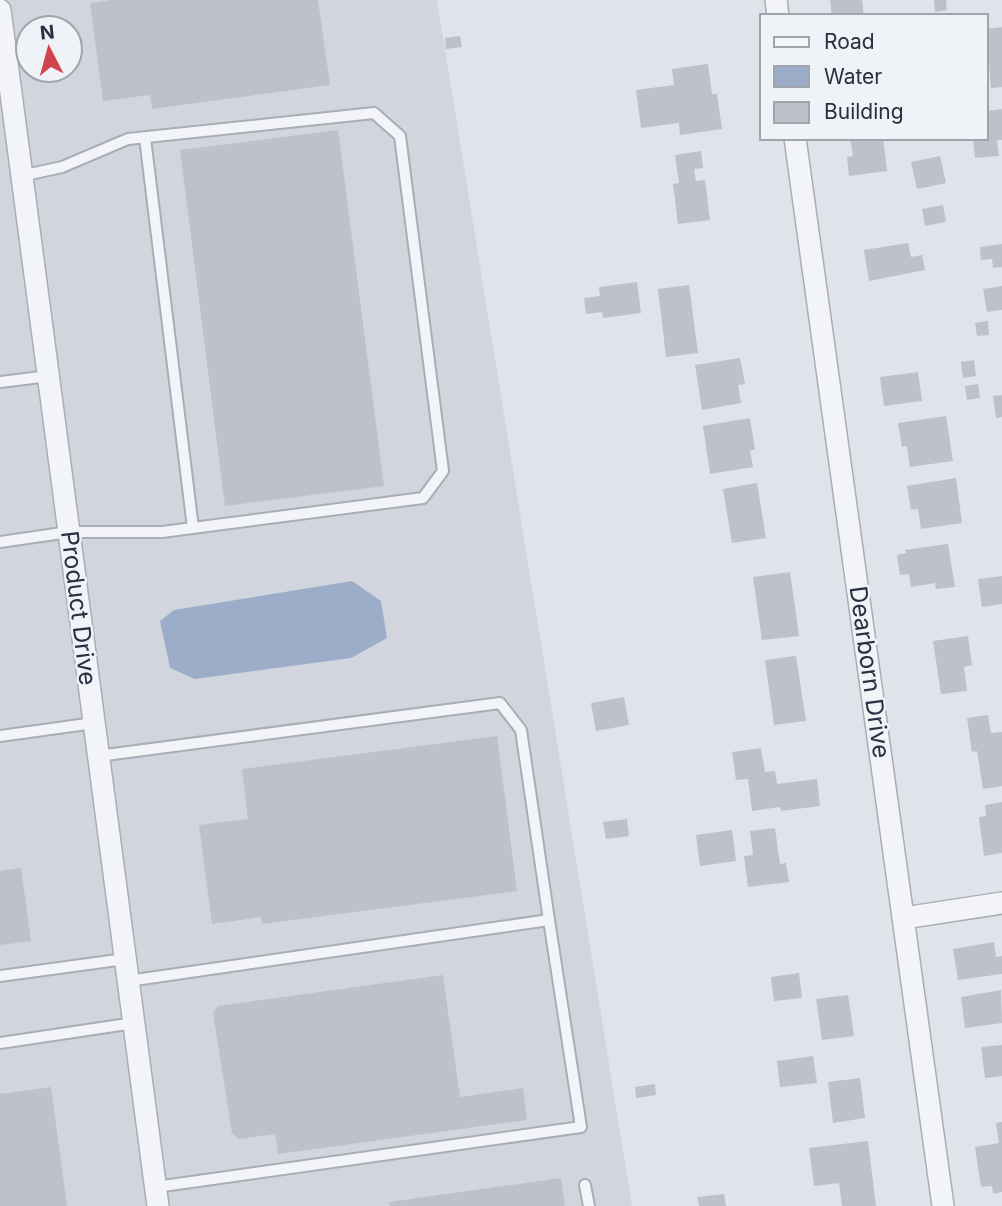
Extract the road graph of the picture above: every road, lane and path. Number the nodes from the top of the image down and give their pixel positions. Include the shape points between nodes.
1 (0, 10) edge
2 (145, 138) junction
3 (795, 140) edge
4 (21, 176) junction
5 (49, 376) junction
6 (0, 382) edge
7 (193, 528) junction
8 (69, 532) junction
9 (0, 541) edge
10 (94, 723) junction
11 (0, 736) edge
12 (99, 756) junction
13 (1002, 903) edge
14 (904, 918) junction
15 (549, 920) junction
16 (125, 960) junction
17 (0, 976) edge
18 (128, 981) junction
19 (134, 1023) junction
20 (0, 1043) edge
21 (585, 1185) dead end
22 (157, 1196) edge
23 (589, 1206) edge
24 (943, 1206) edge

1 - 4 street, Product Drive
2 - 4 lane via 114,143 62,167
2 - 7 lane
2 - 7 lane via 374,113 400,136 443,471 423,498
3 - 14 street, Dearborn Drive
4 - 5 street, Product Drive
5 - 6 lane
5 - 8 street, Product Drive
7 - 8 lane
8 - 9 lane
8 - 10 street, Product Drive
10 - 11 lane
10 - 12 street, Product Drive
12 - 15 lane via 500,702 521,730
12 - 16 street, Product Drive
13 - 14 street
14 - 24 street, Dearborn Drive
15 - 18 lane
15 - 22 lane via 581,1127
16 - 17 lane
16 - 18 street, Product Drive
18 - 19 street, Product Drive
19 - 20 lane
19 - 22 street, Product Drive
21 - 23 lane

